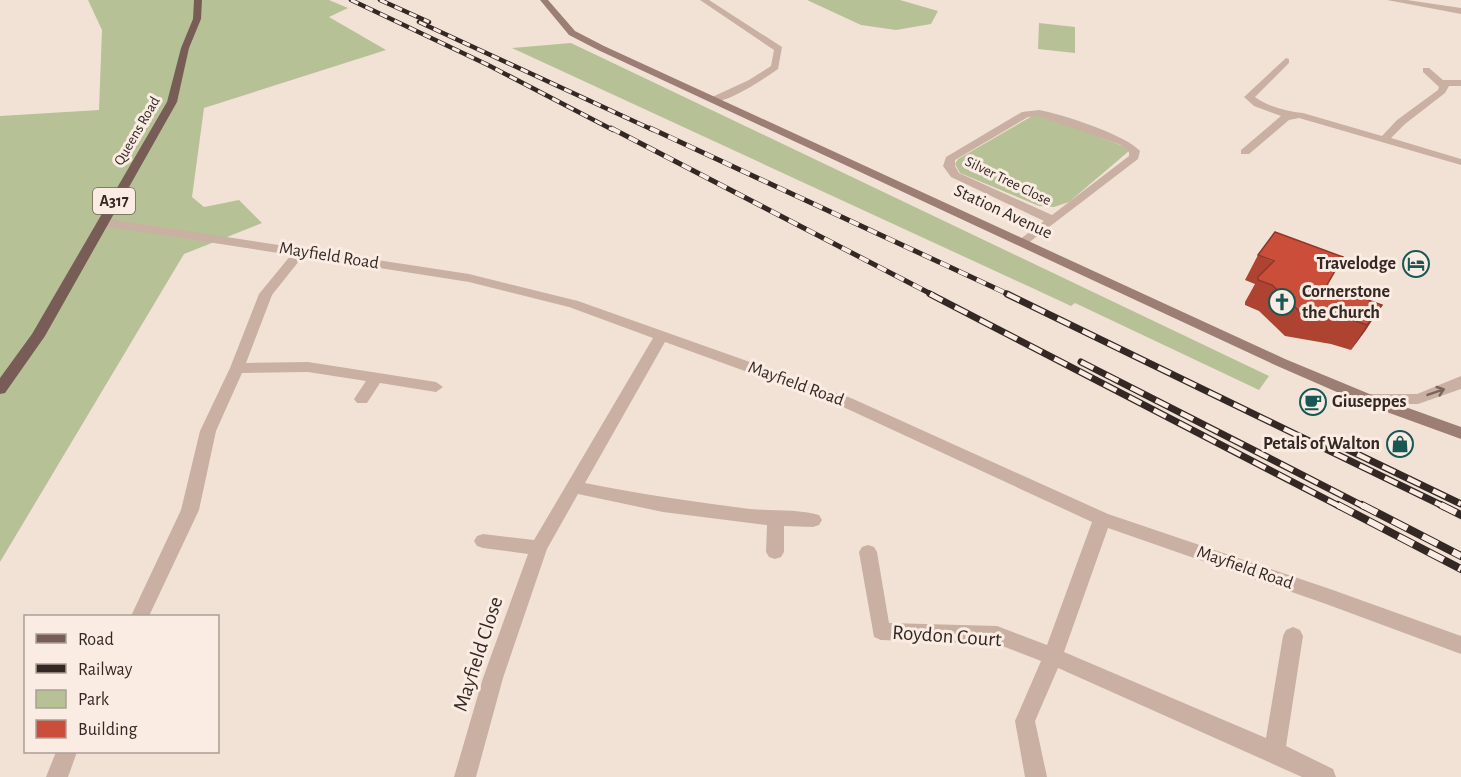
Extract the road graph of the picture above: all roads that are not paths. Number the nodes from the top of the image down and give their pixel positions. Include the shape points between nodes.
1 (198, 0) edge
2 (544, 0) edge
3 (704, 0) edge
4 (1391, 0) edge
5 (1461, 11) edge
6 (1286, 61) dead end
7 (1426, 70) dead end
8 (1442, 83) junction
9 (1461, 83) edge
10 (714, 100) junction
11 (1291, 116) junction
12 (1384, 139) junction
13 (1245, 152) dead end
14 (1461, 162) edge
15 (1053, 220) junction
16 (102, 222) junction
17 (1023, 243) junction
18 (300, 252) junction
19 (662, 335) junction
20 (237, 368) junction
21 (376, 377) junction
22 (1461, 381) edge
23 (436, 387) dead end
24 (0, 389) edge
25 (362, 399) dead end
26 (1367, 399) junction
27 (1461, 433) edge
28 (574, 487) junction
29 (776, 519) junction
30 (1102, 519) junction
31 (813, 520) dead end
32 (483, 541) dead end
33 (539, 548) junction
34 (775, 552) dead end
35 (868, 552) dead end
36 (140, 615) edge
37 (1293, 636) dead end
38 (1461, 645) edge
39 (1053, 656) junction
40 (1274, 752) junction
41 (66, 753) edge
42 (57, 777) edge
43 (465, 777) edge
44 (1036, 777) edge
45 (1325, 777) edge

1 - 16 main road, Queens Road / A317 via 197,19 185,48 172,102
2 - 10 street, Station Avenue via 572,33
3 - 10 street via 760,33 779,49 775,67
4 - 5 street
6 - 11 street via 1249,97
7 - 8 street
8 - 9 street
8 - 12 street via 1442,91
10 - 17 street, Station Avenue
11 - 12 street via 1318,119
11 - 13 street
12 - 14 street
15 - 15 street, Silver Tree Close via 956,174 948,166 950,159 1026,114 1039,113 1125,143 1135,151 1134,157
15 - 17 street, Silver Tree Close
16 - 18 street, Mayfield Road
16 - 24 main road, Queens Road / A317 via 38,336
17 - 26 street, Station Avenue
18 - 19 street, Mayfield Road via 469,278 573,304
18 - 20 street via 266,294
19 - 28 street, Mayfield Close
19 - 30 street, Mayfield Road via 846,402
20 - 21 street via 308,367
20 - 36 street via 208,431 190,510
21 - 23 street
21 - 25 street
26 -> 22 street via 1418,399
26 - 27 street, Station Avenue
28 - 29 street via 663,505
28 - 33 street, Mayfield Close
29 - 31 street
29 - 34 street
30 - 38 street, Mayfield Road
30 - 39 street
32 - 33 street
33 - 43 street, Mayfield Close via 493,678
35 - 39 street, Roydon Court via 881,631 997,635
37 - 40 street
39 - 40 street, Roydon Court
39 - 44 street via 1024,721
40 - 45 street, Roydon Court
41 - 42 street

